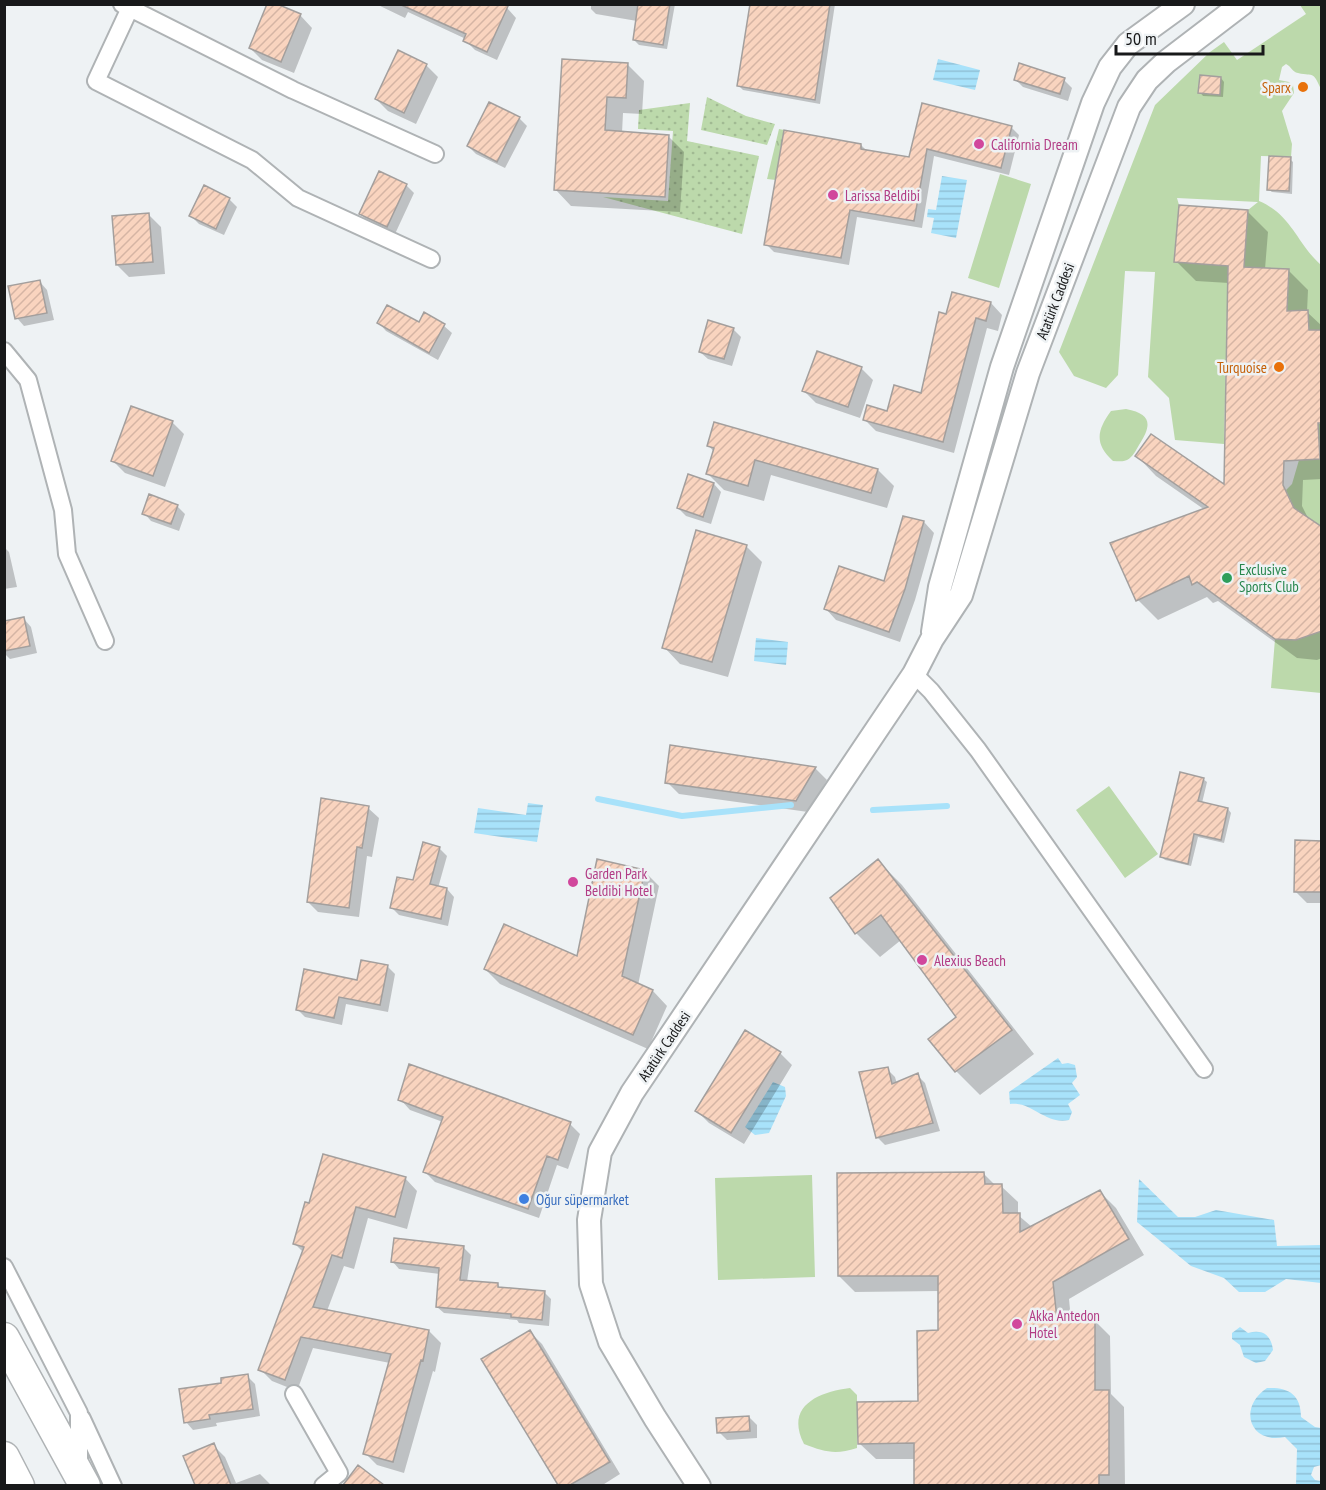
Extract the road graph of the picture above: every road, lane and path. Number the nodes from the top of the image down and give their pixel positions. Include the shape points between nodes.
1 (1183, 4) edge
2 (1242, 4) edge
3 (126, 6) edge
4 (435, 154) dead end
5 (431, 259) dead end
6 (4, 351) edge
7 (932, 639) junction
8 (105, 641) dead end
9 (914, 674) junction
10 (1204, 1069) dead end
11 (4, 1267) edge
12 (4, 1338) edge
13 (294, 1394) dead end
14 (79, 1413) junction
15 (4, 1457) edge
16 (82, 1480) edge
17 (19, 1485) edge
18 (113, 1485) edge
19 (323, 1485) edge
20 (699, 1485) edge

1 - 7 street, Atatürk Caddesi via 1128,44 1110,68 1093,103 1002,367 940,587
2 - 7 street, Atatürk Caddesi via 1166,62 1147,80 1129,107 1028,373 961,595
3 - 4 street via 293,90
3 - 5 street via 96,81 252,160 298,198
6 - 8 street via 28,380 63,510 67,554
7 - 9 street, Atatürk Caddesi
9 - 10 street via 978,750
9 - 20 street, Atatürk Caddesi via 638,1084 600,1152 589,1220 591,1284 610,1342
11 - 14 street
12 - 16 highway
13 - 19 street via 339,1473
14 - 16 street
14 - 18 street
15 - 17 highway

